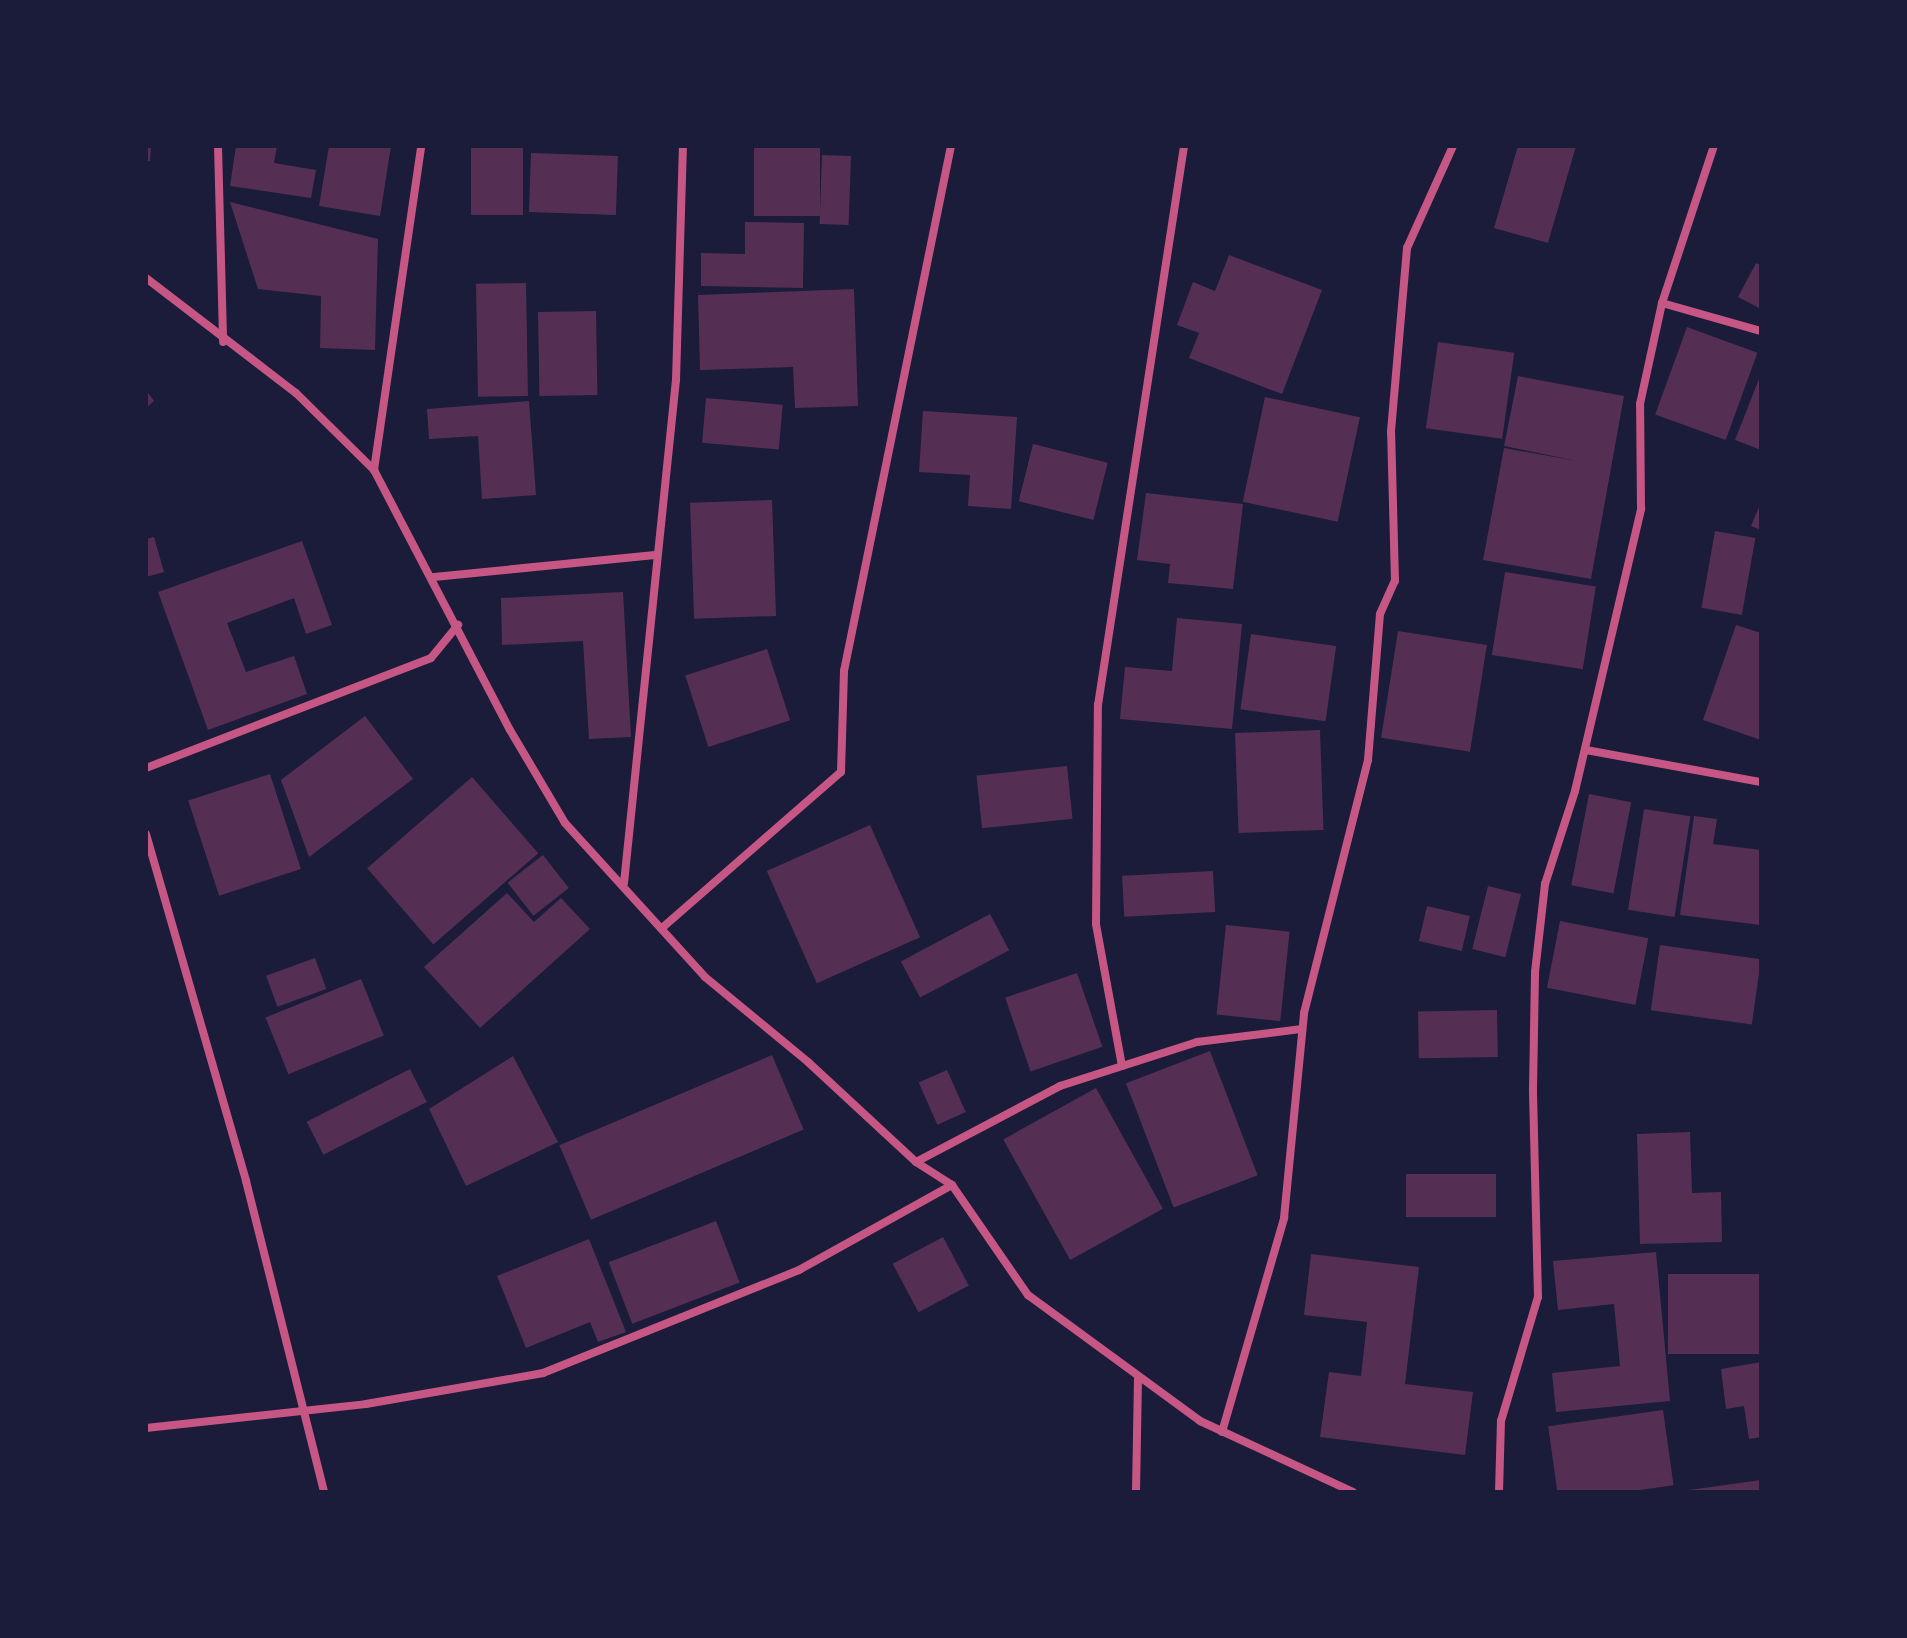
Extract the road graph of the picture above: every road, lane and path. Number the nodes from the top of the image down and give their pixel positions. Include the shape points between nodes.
1 (218, 146) edge
2 (421, 146) edge
3 (683, 146) edge
4 (951, 146) edge
5 (1184, 146) edge
6 (1453, 146) edge
7 (1714, 146) edge
8 (146, 278) edge
9 (1662, 303) junction
10 (1761, 331) edge
11 (223, 342) junction
12 (374, 470) junction
13 (655, 555) junction
14 (434, 577) junction
15 (458, 625) junction
16 (1586, 750) junction
17 (146, 768) edge
18 (1761, 782) edge
19 (146, 834) edge
20 (624, 883) junction
21 (662, 928) junction
22 (1302, 1029) junction
23 (1122, 1066) junction
24 (916, 1162) junction
25 (952, 1185) junction
26 (1138, 1378) junction
27 (304, 1411) junction
28 (146, 1428) edge
29 (1222, 1432) junction
30 (324, 1492) edge
31 (1136, 1492) edge
32 (1353, 1492) edge
33 (1499, 1492) edge

1 - 11 street
2 - 12 street
3 - 13 street via 676,380
4 - 21 street via 844,671 841,772
5 - 23 street via 1098,705 1096,924
6 - 22 street via 1407,248 1391,431 1395,581 1380,614 1368,760
7 - 9 street
8 - 11 street
9 - 10 street
9 - 16 street via 1640,404 1641,509
11 - 12 street via 296,393
12 - 14 street
13 - 14 street
13 - 20 street
14 - 15 street
15 - 17 street via 431,658
15 - 20 street via 565,823
16 - 18 street
16 - 33 street via 1545,884 1534,1045 1538,1297 1501,1421
19 - 27 street via 246,1181
20 - 21 street
21 - 24 street via 705,977
22 - 23 street via 1197,1042
22 - 29 street via 1284,1218
23 - 24 street via 1060,1086
24 - 25 street
25 - 26 street via 1028,1295
25 - 27 street via 799,1270 543,1373
26 - 29 street
26 - 31 street
27 - 28 street
27 - 30 street
29 - 32 street

